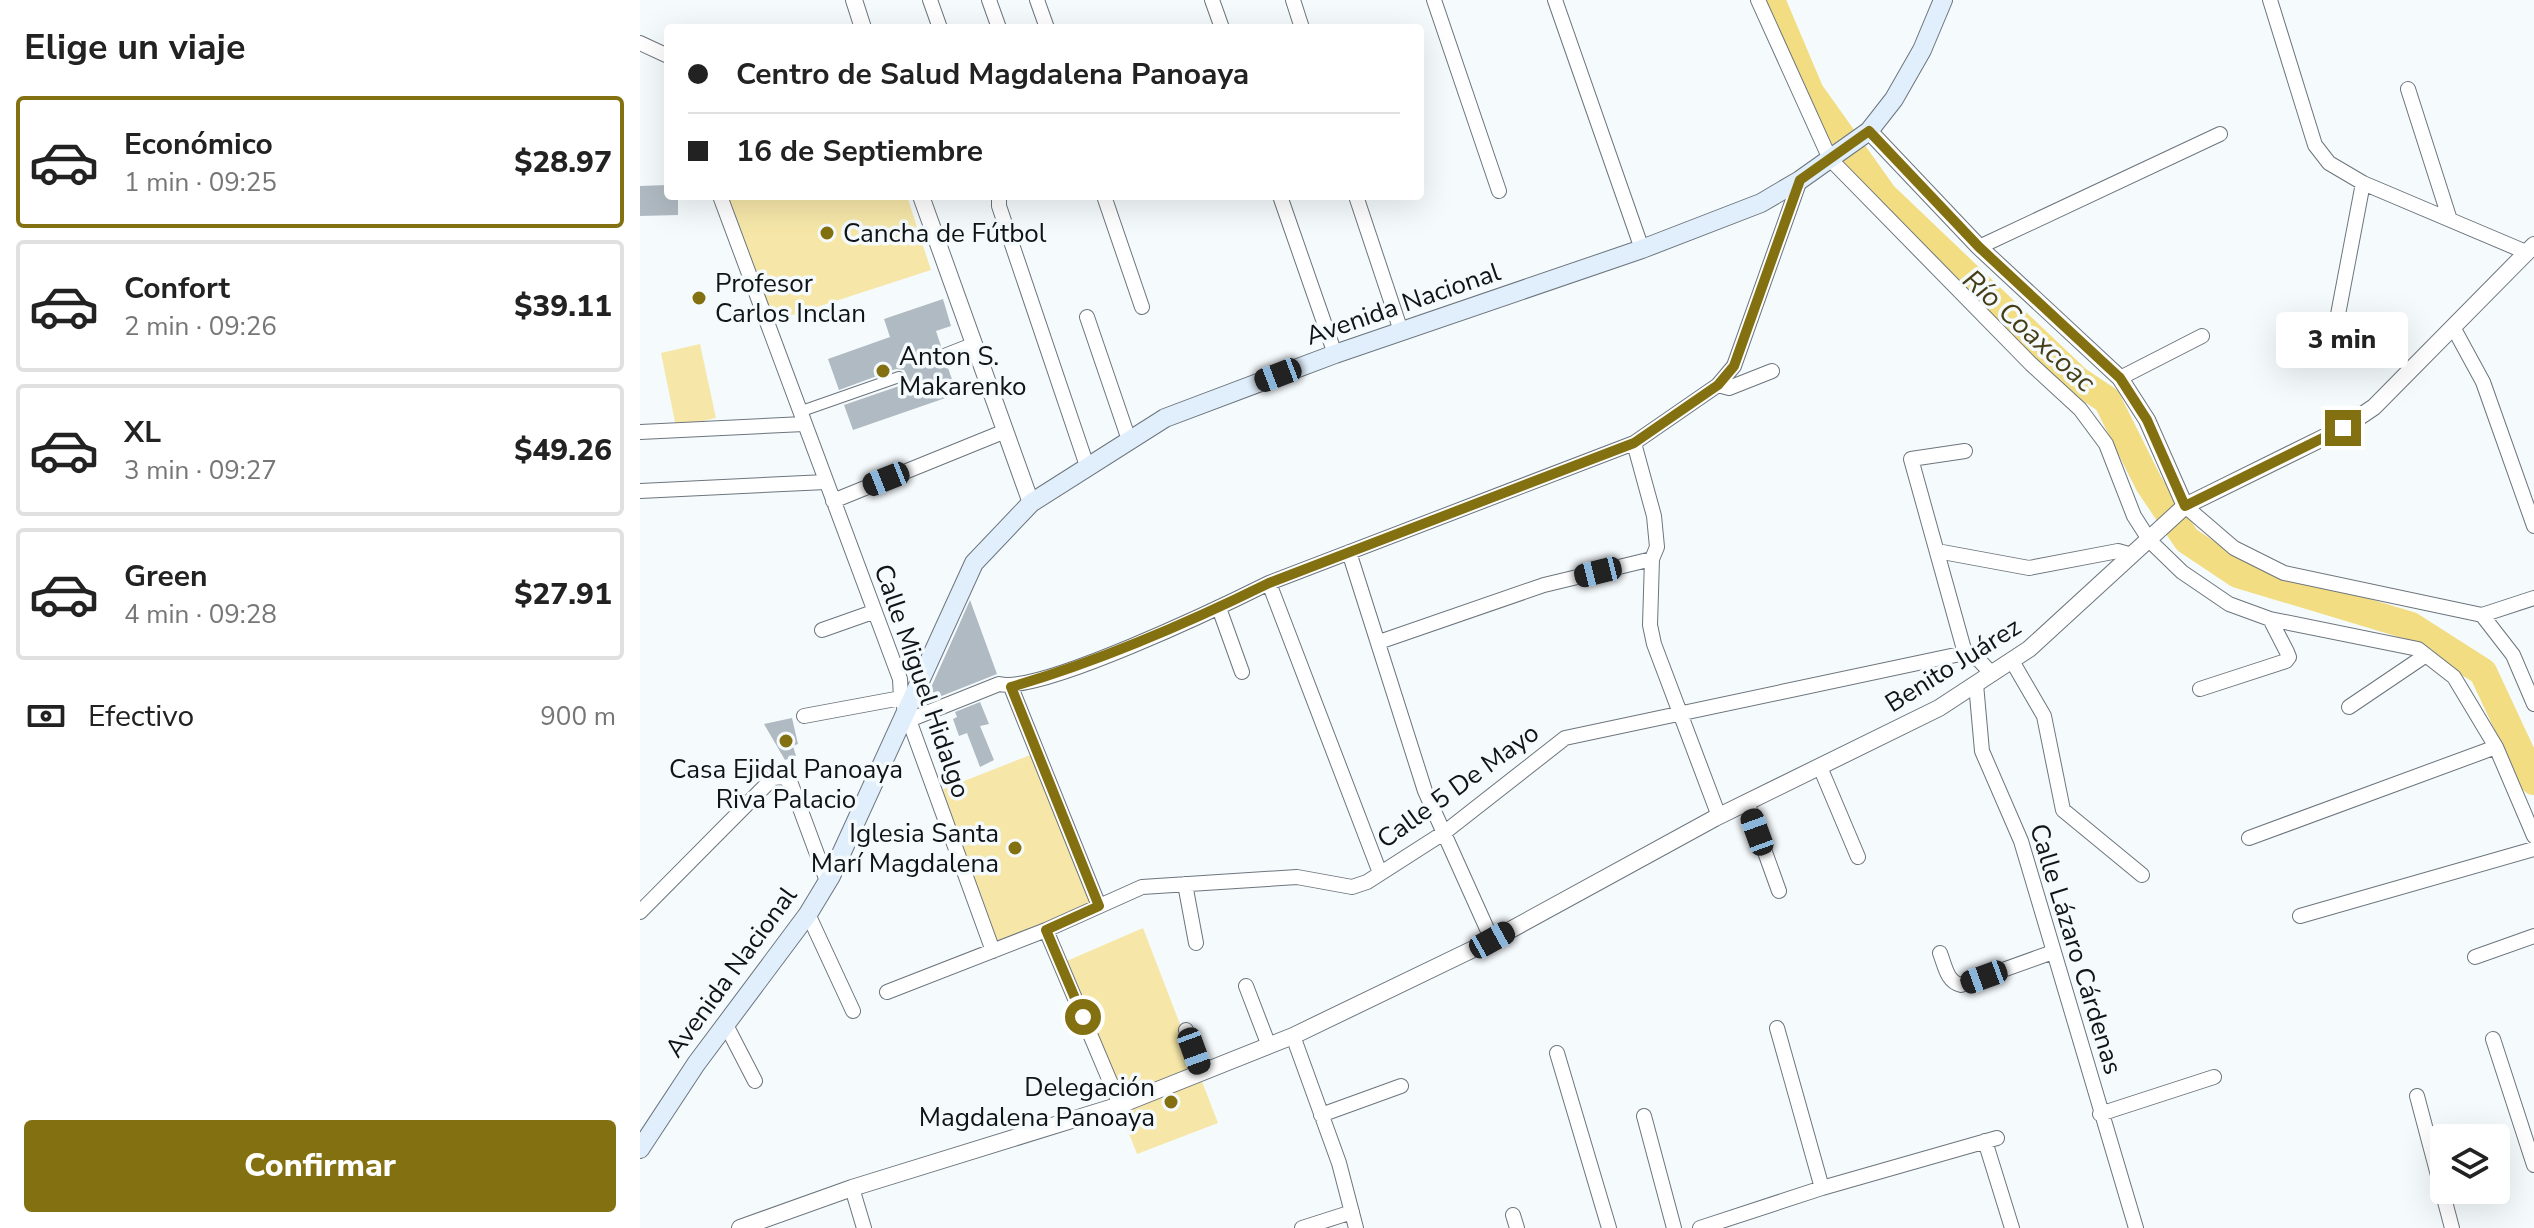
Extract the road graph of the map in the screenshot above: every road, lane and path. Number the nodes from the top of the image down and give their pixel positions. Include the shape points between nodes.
1 (854, 0) edge
2 (930, 0) edge
3 (989, 0) edge
4 (1037, 0) edge
5 (1212, 0) edge
6 (1293, 0) edge
7 (1434, 0) edge
8 (1555, 0) edge
9 (1758, 0) edge
10 (2270, 0) edge
11 (1945, 1) edge
12 (862, 24) edge
13 (939, 24) edge
14 (998, 24) edge
15 (1046, 24) edge
16 (1221, 24) edge
17 (1301, 24) edge
18 (640, 43) edge
19 (664, 54) edge
20 (2408, 89) dead end
21 (1865, 134) junction
22 (2220, 134) dead end
23 (1835, 155) junction
24 (1800, 180) junction
25 (2363, 183) junction
26 (1499, 191) dead end
27 (721, 200) edge
28 (922, 200) edge
29 (999, 200) edge
30 (1105, 200) edge
31 (1281, 200) edge
32 (1357, 200) edge
33 (2449, 217) junction
34 (1979, 247) junction
35 (1642, 249) junction
36 (2530, 249) edge
37 (1142, 307) dead end
38 (1087, 317) dead end
39 (2336, 325) dead end
40 (2453, 327) junction
41 (1401, 331) junction
42 (2202, 336) dead end
43 (972, 343) junction
44 (944, 354) dead end
45 (1335, 354) junction
46 (1772, 371) dead end
47 (899, 377) dead end
48 (2120, 378) junction
49 (1718, 385) junction
50 (801, 418) junction
51 (640, 432) edge
52 (1003, 432) junction
53 (1129, 440) junction
54 (1634, 443) junction
55 (1965, 451) dead end
56 (1087, 466) junction
57 (826, 482) junction
58 (640, 491) edge
59 (833, 501) junction
60 (1031, 503) junction
61 (2180, 510) junction
62 (2534, 526) edge
63 (2155, 535) junction
64 (1937, 551) junction
65 (1349, 552) junction
66 (2132, 555) junction
67 (1652, 559) junction
68 (1269, 583) junction
69 (2534, 598) edge
70 (1219, 608) junction
71 (873, 612) junction
72 (2482, 615) junction
73 (2270, 619) junction
74 (822, 630) dead end
75 (1379, 642) junction
76 (1965, 653) junction
77 (2426, 655) junction
78 (2012, 661) junction
79 (1242, 672) dead end
80 (1992, 674) junction
81 (1976, 684) junction
82 (1011, 687) junction
83 (2200, 689) dead end
84 (2534, 704) edge
85 (2349, 707) dead end
86 (906, 709) junction
87 (1680, 712) junction
88 (804, 716) dead end
89 (2496, 747) junction
90 (1820, 767) junction
91 (1747, 802) junction
92 (1715, 818) junction
93 (1445, 832) junction
94 (2534, 836) edge
95 (2249, 838) dead end
96 (2534, 849) edge
97 (1858, 857) dead end
98 (1380, 873) junction
99 (2142, 875) dead end
100 (827, 881) junction
101 (1185, 884) junction
102 (1779, 891) dead end
103 (1099, 906) junction
104 (640, 912) edge
105 (808, 914) junction
106 (2300, 916) dead end
107 (1046, 930) junction
108 (2534, 936) edge
109 (1492, 940) junction
110 (1196, 943) dead end
111 (993, 951) junction
112 (2053, 952) junction
113 (1940, 953) dead end
114 (2475, 957) dead end
115 (1246, 986) dead end
116 (887, 992) dead end
117 (853, 1011) dead end
118 (726, 1025) junction
119 (1777, 1028) dead end
120 (1186, 1030) dead end
121 (1293, 1036) junction
122 (2493, 1039) dead end
123 (1269, 1046) junction
124 (1557, 1053) dead end
125 (1202, 1072) junction
126 (2214, 1077) dead end
127 (755, 1081) dead end
128 (1401, 1086) dead end
129 (2417, 1096) dead end
130 (1120, 1105) junction
131 (2100, 1114) junction
132 (1321, 1115) junction
133 (1644, 1116) dead end
134 (640, 1149) edge
135 (2534, 1165) edge
136 (852, 1188) junction
137 (1822, 1188) junction
138 (1352, 1212) junction
139 (774, 1222) edge
140 (740, 1228) edge
141 (864, 1228) edge
142 (1302, 1228) edge
143 (1356, 1228) edge
144 (1609, 1228) edge
145 (1674, 1228) edge
146 (1700, 1228) edge
147 (2012, 1228) edge
148 (2136, 1228) edge
149 (2452, 1228) edge

1 - 12 street
2 - 13 street
3 - 14 street
4 - 15 street
5 - 16 street
6 - 17 street
7 - 26 street
8 - 35 street
9 - 23 street
10 - 25 street via 2315,145 2329,163
11 - 21 main road, Avenida Nacional via 1894,99
18 - 19 street
20 - 33 street
21 - 23 main road, Avenida Nacional
21 - 34 street
22 - 34 street
23 - 24 main road, Avenida Nacional
23 - 63 street via 2031,364 2080,409 2106,444 2134,516
24 - 35 main road, Avenida Nacional via 1761,203
24 - 49 street via 1734,366
25 - 33 street
25 - 39 street
27 - 50 street, Calle Miguel Hidalgo
28 - 43 street
29 - 56 street
30 - 37 street
31 - 45 street
32 - 41 street
33 - 36 street
34 - 48 street
35 - 41 main road, Avenida Nacional
36 - 40 street
38 - 53 street
40 - 61 street via 2354,421
40 - 62 street via 2483,382
41 - 45 main road, Avenida Nacional
42 - 48 street
43 - 44 street
43 - 52 street
45 - 53 main road, Avenida Nacional via 1165,418
46 - 49 street via 1729,388
47 - 50 street
48 - 61 street via 2147,420
49 - 54 street
50 - 51 street
50 - 57 street, Calle Miguel Hidalgo
52 - 59 street
52 - 60 street
53 - 56 main road, Avenida Nacional
54 - 65 street
54 - 67 street via 1654,516 1657,547
55 - 64 street via 1911,459
56 - 60 main road, Avenida Nacional
57 - 58 street
57 - 59 street, Calle Miguel Hidalgo
59 - 71 street, Calle Miguel Hidalgo
60 - 86 main road, Avenida Nacional via 974,563
61 - 63 street, Benito Juárez
61 - 72 street via 2234,548 2284,573
63 - 66 street, Benito Juárez
63 - 73 street via 2182,572 2229,604
64 - 66 street via 2029,568 2118,551
64 - 76 street
65 - 68 street
65 - 75 street
66 - 78 street, Benito Juárez
67 - 75 street via 1544,585
67 - 87 street via 1650,625
68 - 70 street
68 - 98 street
69 - 72 street
70 - 79 street
70 - 82 street via 1071,670
71 - 74 street
71 - 86 street, Calle Miguel Hidalgo
72 - 84 street via 2513,655
73 - 77 street via 2418,649
73 - 83 street via 2289,657 2286,661
75 - 93 street via 1425,791
76 - 80 street
76 - 87 street, Calle 5 De Mayo
77 - 85 street
77 - 89 street via 2454,677
78 - 80 street, Benito Juárez
78 - 99 street via 2044,716 2063,810
80 - 81 street, Benito Juárez
81 - 90 street, Benito Juárez
81 - 112 street, Calle Lázaro Cárdenas via 1982,751 2021,841
82 - 86 street via 999,684
82 - 103 street
86 - 88 street
86 - 100 main road, Avenida Nacional
86 - 111 street, Calle Miguel Hidalgo
87 - 92 street via 1717,811
87 - 93 street, Calle 5 De Mayo via 1565,738
89 - 94 street
89 - 95 street
90 - 91 street, Benito Juárez
90 - 97 street
91 - 92 street, Benito Juárez
91 - 102 street
92 - 109 street, Benito Juárez
93 - 98 street, Calle 5 De Mayo
93 - 109 street
96 - 106 street
98 - 101 street, Calle 5 De Mayo via 1352,887 1297,877
100 - 104 street via 791,784 784,777 773,778
100 - 105 main road, Avenida Nacional
101 - 103 street, Calle 5 De Mayo via 1142,887
101 - 110 street
103 - 107 street, Calle 5 De Mayo
105 - 117 street
105 - 118 main road, Avenida Nacional
107 - 111 street
107 - 130 street
108 - 114 street
109 - 121 street, Benito Juárez
111 - 116 street
112 - 113 street via 1961,985 1954,984
112 - 131 street, Calle Lázaro Cárdenas
115 - 123 street
118 - 127 street
118 - 134 main road, Avenida Nacional
119 - 137 street
120 - 125 street
121 - 123 street, Benito Juárez
121 - 132 street
122 - 135 street
123 - 125 street, Benito Juárez
124 - 144 street
125 - 130 street, Benito Juárez
126 - 131 street
128 - 132 street
129 - 149 street
130 - 136 street, Benito Juárez
131 - 148 street, Calle Lázaro Cárdenas
132 - 138 street
133 - 145 street
136 - 139 street, Benito Juárez
136 - 141 street
137 - 146 street
137 - 147 street via 1991,1139
138 - 142 street
138 - 143 street
139 - 140 street, Benito Juárez

